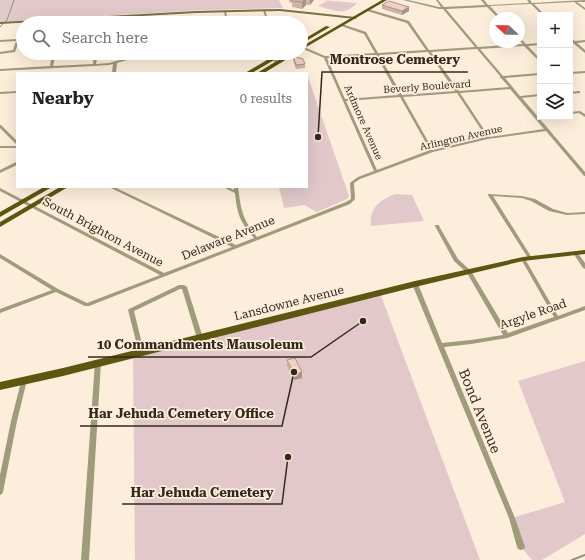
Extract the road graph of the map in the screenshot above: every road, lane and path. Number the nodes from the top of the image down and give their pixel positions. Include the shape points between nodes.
1 (375, 0) edge
2 (385, 0) edge
3 (404, 0) edge
4 (436, 0) edge
5 (482, 0) edge
6 (528, 0) edge
7 (574, 1) edge
8 (585, 1) edge
9 (532, 4) junction
10 (488, 6) junction
11 (443, 8) junction
12 (585, 9) edge
13 (264, 10) junction
14 (368, 10) junction
15 (225, 11) junction
16 (494, 12) edge
17 (541, 12) edge
18 (142, 15) joint
19 (128, 16) edge
20 (226, 16) edge
21 (266, 16) edge
22 (346, 17) junction
23 (355, 18) junction
24 (3, 23) edge
25 (16, 23) edge
26 (342, 25) junction
27 (308, 38) edge
28 (16, 40) edge
29 (0, 41) edge
30 (585, 41) edge
31 (573, 42) edge
32 (573, 43) edge
33 (16, 44) edge
34 (537, 44) edge
35 (308, 45) edge
36 (525, 45) joint
37 (489, 47) edge
38 (477, 48) junction
39 (308, 51) edge
40 (429, 51) junction
41 (585, 52) edge
42 (0, 54) edge
43 (377, 54) junction
44 (325, 57) junction
45 (537, 58) edge
46 (52, 60) edge
47 (95, 60) edge
48 (122, 60) edge
49 (270, 60) edge
50 (275, 60) edge
51 (283, 60) edge
52 (115, 62) junction
53 (280, 62) junction
54 (94, 64) junction
55 (66, 66) junction
56 (51, 67) junction
57 (0, 70) edge
58 (65, 72) edge
59 (114, 72) edge
60 (250, 72) edge
61 (262, 72) edge
62 (573, 72) edge
63 (585, 72) edge
64 (537, 74) edge
65 (501, 77) junction
66 (510, 88) junction
67 (16, 92) edge
68 (458, 92) junction
69 (579, 92) dead end
70 (0, 93) edge
71 (573, 93) edge
72 (537, 95) edge
73 (401, 96) junction
74 (519, 97) junction
75 (345, 100) junction
76 (573, 113) edge
77 (534, 116) joint
78 (585, 116) edge
79 (0, 126) edge
80 (547, 130) junction
81 (488, 138) junction
82 (16, 142) edge
83 (0, 147) edge
84 (16, 147) edge
85 (432, 151) junction
86 (16, 164) edge
87 (0, 172) edge
88 (376, 172) junction
89 (585, 175) edge
90 (359, 178) joint
91 (47, 188) edge
92 (63, 188) edge
93 (112, 188) edge
94 (0, 189) edge
95 (236, 189) edge
96 (24, 202) junction
97 (32, 206) junction
98 (585, 213) edge
99 (0, 215) edge
100 (0, 225) edge
101 (437, 226) dead end
102 (256, 238) junction
103 (235, 246) junction
104 (585, 252) edge
105 (575, 253) junction
106 (0, 256) edge
107 (526, 259) junction
108 (585, 267) edge
109 (469, 272) junction
110 (164, 275) junction
111 (414, 284) junction
112 (56, 290) junction
113 (585, 308) edge
114 (0, 311) edge
115 (557, 318) junction
116 (507, 336) junction
117 (200, 338) junction
118 (440, 345) junction
119 (141, 352) junction
120 (98, 362) junction
121 (24, 380) junction
122 (0, 386) edge
123 (0, 492) edge
124 (521, 547) dead end
125 (85, 560) edge

1 - 22 main road
2 - 14 main road
3 - 11 street
4 - 11 street
5 - 10 street
6 - 9 street
7 - 8 street
7 - 9 street
7 - 12 street
9 - 10 street
9 - 17 street
10 - 11 street
10 - 16 street
11 - 38 street
13 - 15 street
13 - 21 street
13 - 22 street
14 - 23 main road
14 - 40 street via 407,21
15 - 18 street
15 - 20 street
18 - 19 street
22 - 23 street
22 - 27 main road
23 - 26 main road
24 - 25 street
26 - 35 main road
26 - 43 street via 363,31
28 - 29 street
30 - 31 street
32 - 41 street
33 - 42 street via 12,52
34 - 36 street
36 - 45 street
37 - 38 street
38 - 40 street
38 - 65 street
39 - 44 street
40 - 43 street
40 - 68 street
43 - 44 street
43 - 73 street
44 - 75 street, Ardmore Avenue
46 - 56 street
47 - 54 street
48 - 52 street
49 - 60 main road
50 - 53 street
51 - 53 main road
52 - 54 street
52 - 59 street
53 - 61 main road
54 - 55 street
55 - 56 street
55 - 58 street
56 - 57 street
62 - 63 street
64 - 65 street
65 - 66 street
66 - 68 street, Beverly Boulevard
66 - 74 street
67 - 70 street
68 - 73 street, Beverly Boulevard
68 - 81 street
69 - 71 street
72 - 74 street
73 - 75 street, Beverly Boulevard
73 - 85 street
74 - 77 street
75 - 88 street, Ardmore Avenue
76 - 78 street via 580,112
77 - 80 street
79 - 82 street
80 - 81 street, Arlington Avenue
80 - 89 street
81 - 85 street, Arlington Avenue
83 - 84 street
85 - 88 street, Arlington Avenue
86 - 87 street
88 - 90 street, Arlington Avenue
90 - 102 street, Delaware Avenue via 352,183 353,199 348,203
91 - 96 main road
92 - 97 main road
93 - 103 street
94 - 96 street, South Brighton Avenue
95 - 102 street via 239,214
96 - 97 street, South Brighton Avenue
96 - 99 main road
97 - 100 main road
97 - 110 street, South Brighton Avenue
98 - 107 street via 567,214 522,197 490,195
101 - 109 street via 456,260
102 - 103 street, Delaware Avenue
103 - 110 street, Delaware Avenue
104 - 105 main road, Lansdowne Avenue
105 - 107 main road, Lansdowne Avenue
105 - 108 street
106 - 112 street
107 - 109 main road, Lansdowne Avenue
107 - 115 street
109 - 111 main road, Lansdowne Avenue
109 - 116 street
110 - 112 street, Delaware Avenue via 87,305
111 - 117 main road, Lansdowne Avenue
111 - 118 street, Bond Avenue
112 - 114 street
113 - 115 street, Argyle Road
115 - 116 street, Argyle Road
116 - 118 street, Argyle Road
117 - 119 main road, Lansdowne Avenue
117 - 119 street via 184,287 179,287 131,310
118 - 124 street, Bond Avenue via 512,518
119 - 120 main road, Lansdowne Avenue
120 - 121 main road, Lansdowne Avenue
120 - 125 street
121 - 122 main road, Lansdowne Avenue
121 - 123 street

